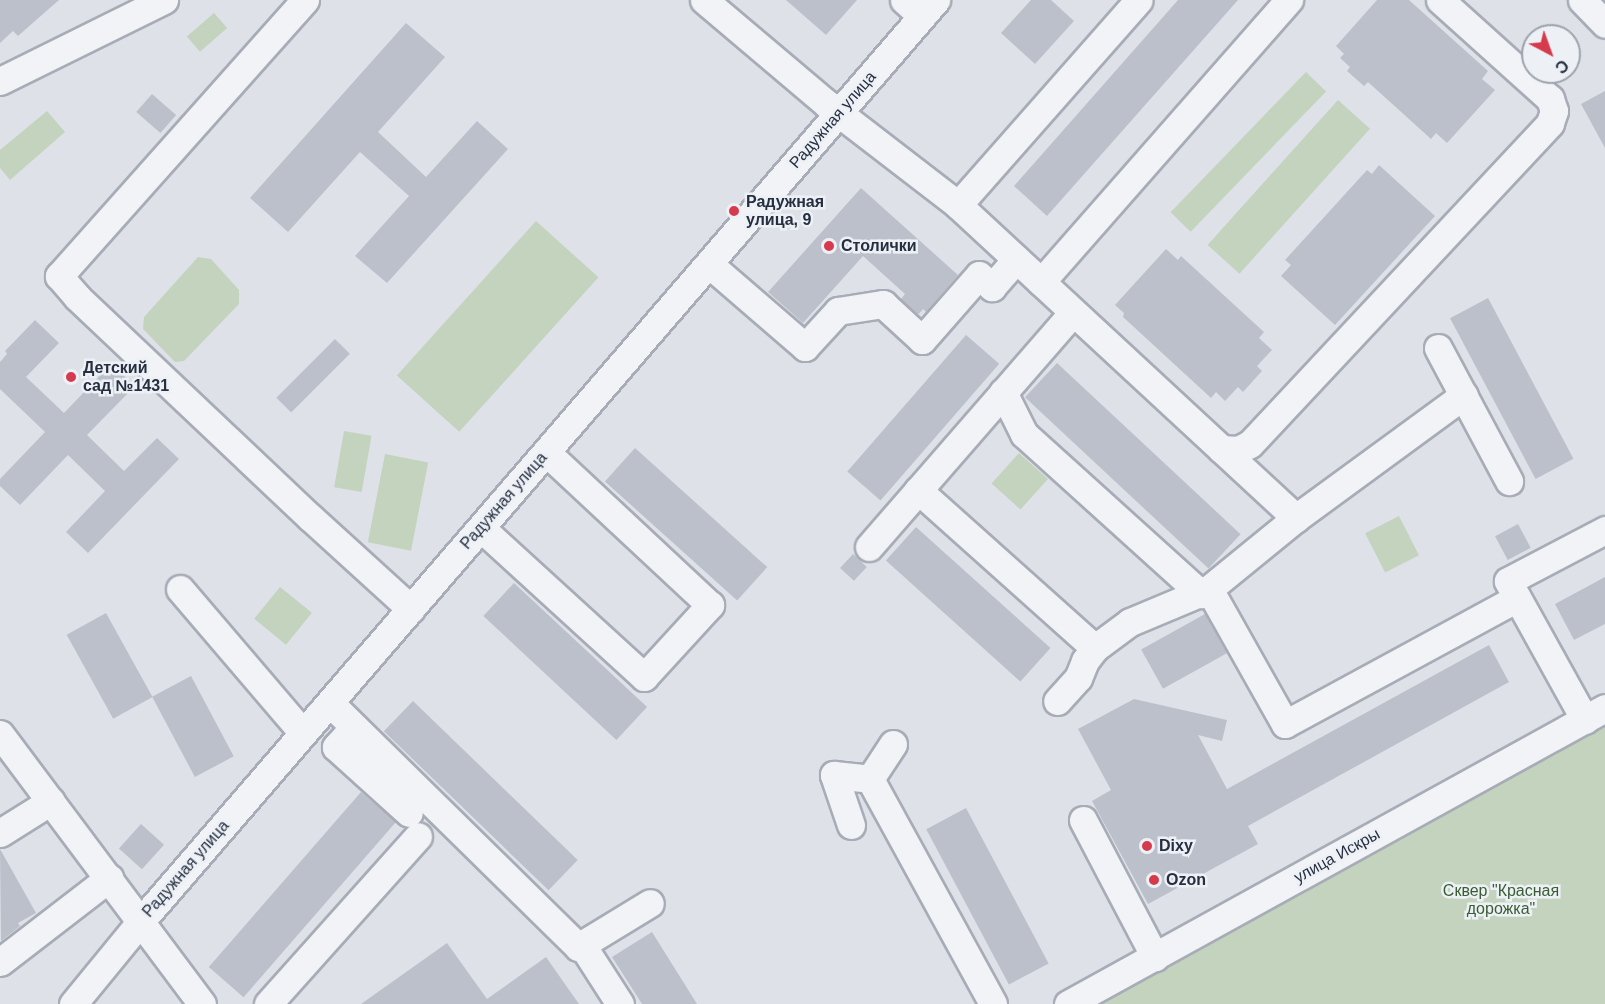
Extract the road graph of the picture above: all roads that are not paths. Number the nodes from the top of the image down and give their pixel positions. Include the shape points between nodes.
1 (164, 0) edge
2 (305, 0) edge
3 (704, 0) edge
4 (1139, 0) edge
5 (1288, 0) edge
6 (1440, 0) edge
7 (1588, 2) edge
8 (921, 5) edge
9 (1605, 24) edge
10 (0, 81) edge
11 (839, 113) junction
12 (958, 205) junction
13 (1016, 259) junction
14 (709, 264) junction
15 (1041, 282) junction
16 (1072, 312) junction
17 (1438, 348) dead end
18 (1003, 392) junction
19 (1464, 395) junction
20 (1221, 449) junction
21 (546, 452) junction
22 (1509, 481) dead end
23 (918, 490) junction
24 (1296, 518) junction
25 (481, 528) junction
26 (1605, 530) edge
27 (869, 547) dead end
28 (180, 589) dead end
29 (1205, 591) junction
30 (1517, 598) junction
31 (411, 609) junction
32 (1095, 648) junction
33 (1057, 701) dead end
34 (330, 703) junction
35 (1595, 714) edge
36 (354, 727) junction
37 (303, 733) junction
38 (0, 734) edge
39 (893, 744) dead end
40 (870, 779) junction
41 (51, 801) junction
42 (1083, 820) dead end
43 (851, 825) dead end
44 (0, 833) edge
45 (109, 878) junction
46 (650, 903) dead end
47 (141, 921) junction
48 (582, 945) junction
49 (1155, 957) junction
50 (0, 962) edge
51 (73, 1004) edge
52 (202, 1004) edge
53 (268, 1004) edge
54 (620, 1004) edge
55 (993, 1004) edge
56 (1068, 1004) edge

1 - 10 street
2 - 31 street via 59,276
3 - 11 street
4 - 12 street
5 - 15 street
6 - 20 street via 1550,99 1554,111 1550,123 1250,444 1238,450
7 - 9 street
8 - 11 street, Радужная улица
11 - 12 street
11 - 14 street, Радужная улица
12 - 13 street
13 - 14 street via 992,287 979,275 922,340 883,304 838,311 806,347
13 - 15 street
14 - 21 street, Радужная улица
15 - 16 street
16 - 18 street
16 - 20 street
17 - 19 street
18 - 23 street
18 - 29 street via 1024,434
19 - 22 street
19 - 24 street
20 - 24 street
21 - 25 street, Радужная улица
21 - 25 street via 710,605 644,678
23 - 27 street
23 - 32 street
24 - 29 street
25 - 31 street, Радужная улица
26 - 30 street via 1508,581
28 - 37 street
29 - 30 street via 1285,724
29 - 32 street via 1130,622
30 - 35 street
31 - 34 street, Радужная улица
32 - 33 street via 1078,678
34 - 36 street
34 - 37 street, Радужная улица
35 - 49 street, улица Искры
36 - 48 street via 578,948
36 - 53 street via 336,747 414,824
37 - 47 street, Радужная улица
38 - 41 street
39 - 40 street
40 - 43 street via 834,775
40 - 55 street
41 - 44 street
41 - 45 street
42 - 49 street
45 - 47 street
45 - 50 street
46 - 48 street
47 - 51 street, Радужная улица
47 - 52 street
48 - 54 street
49 - 56 street, улица Искры

